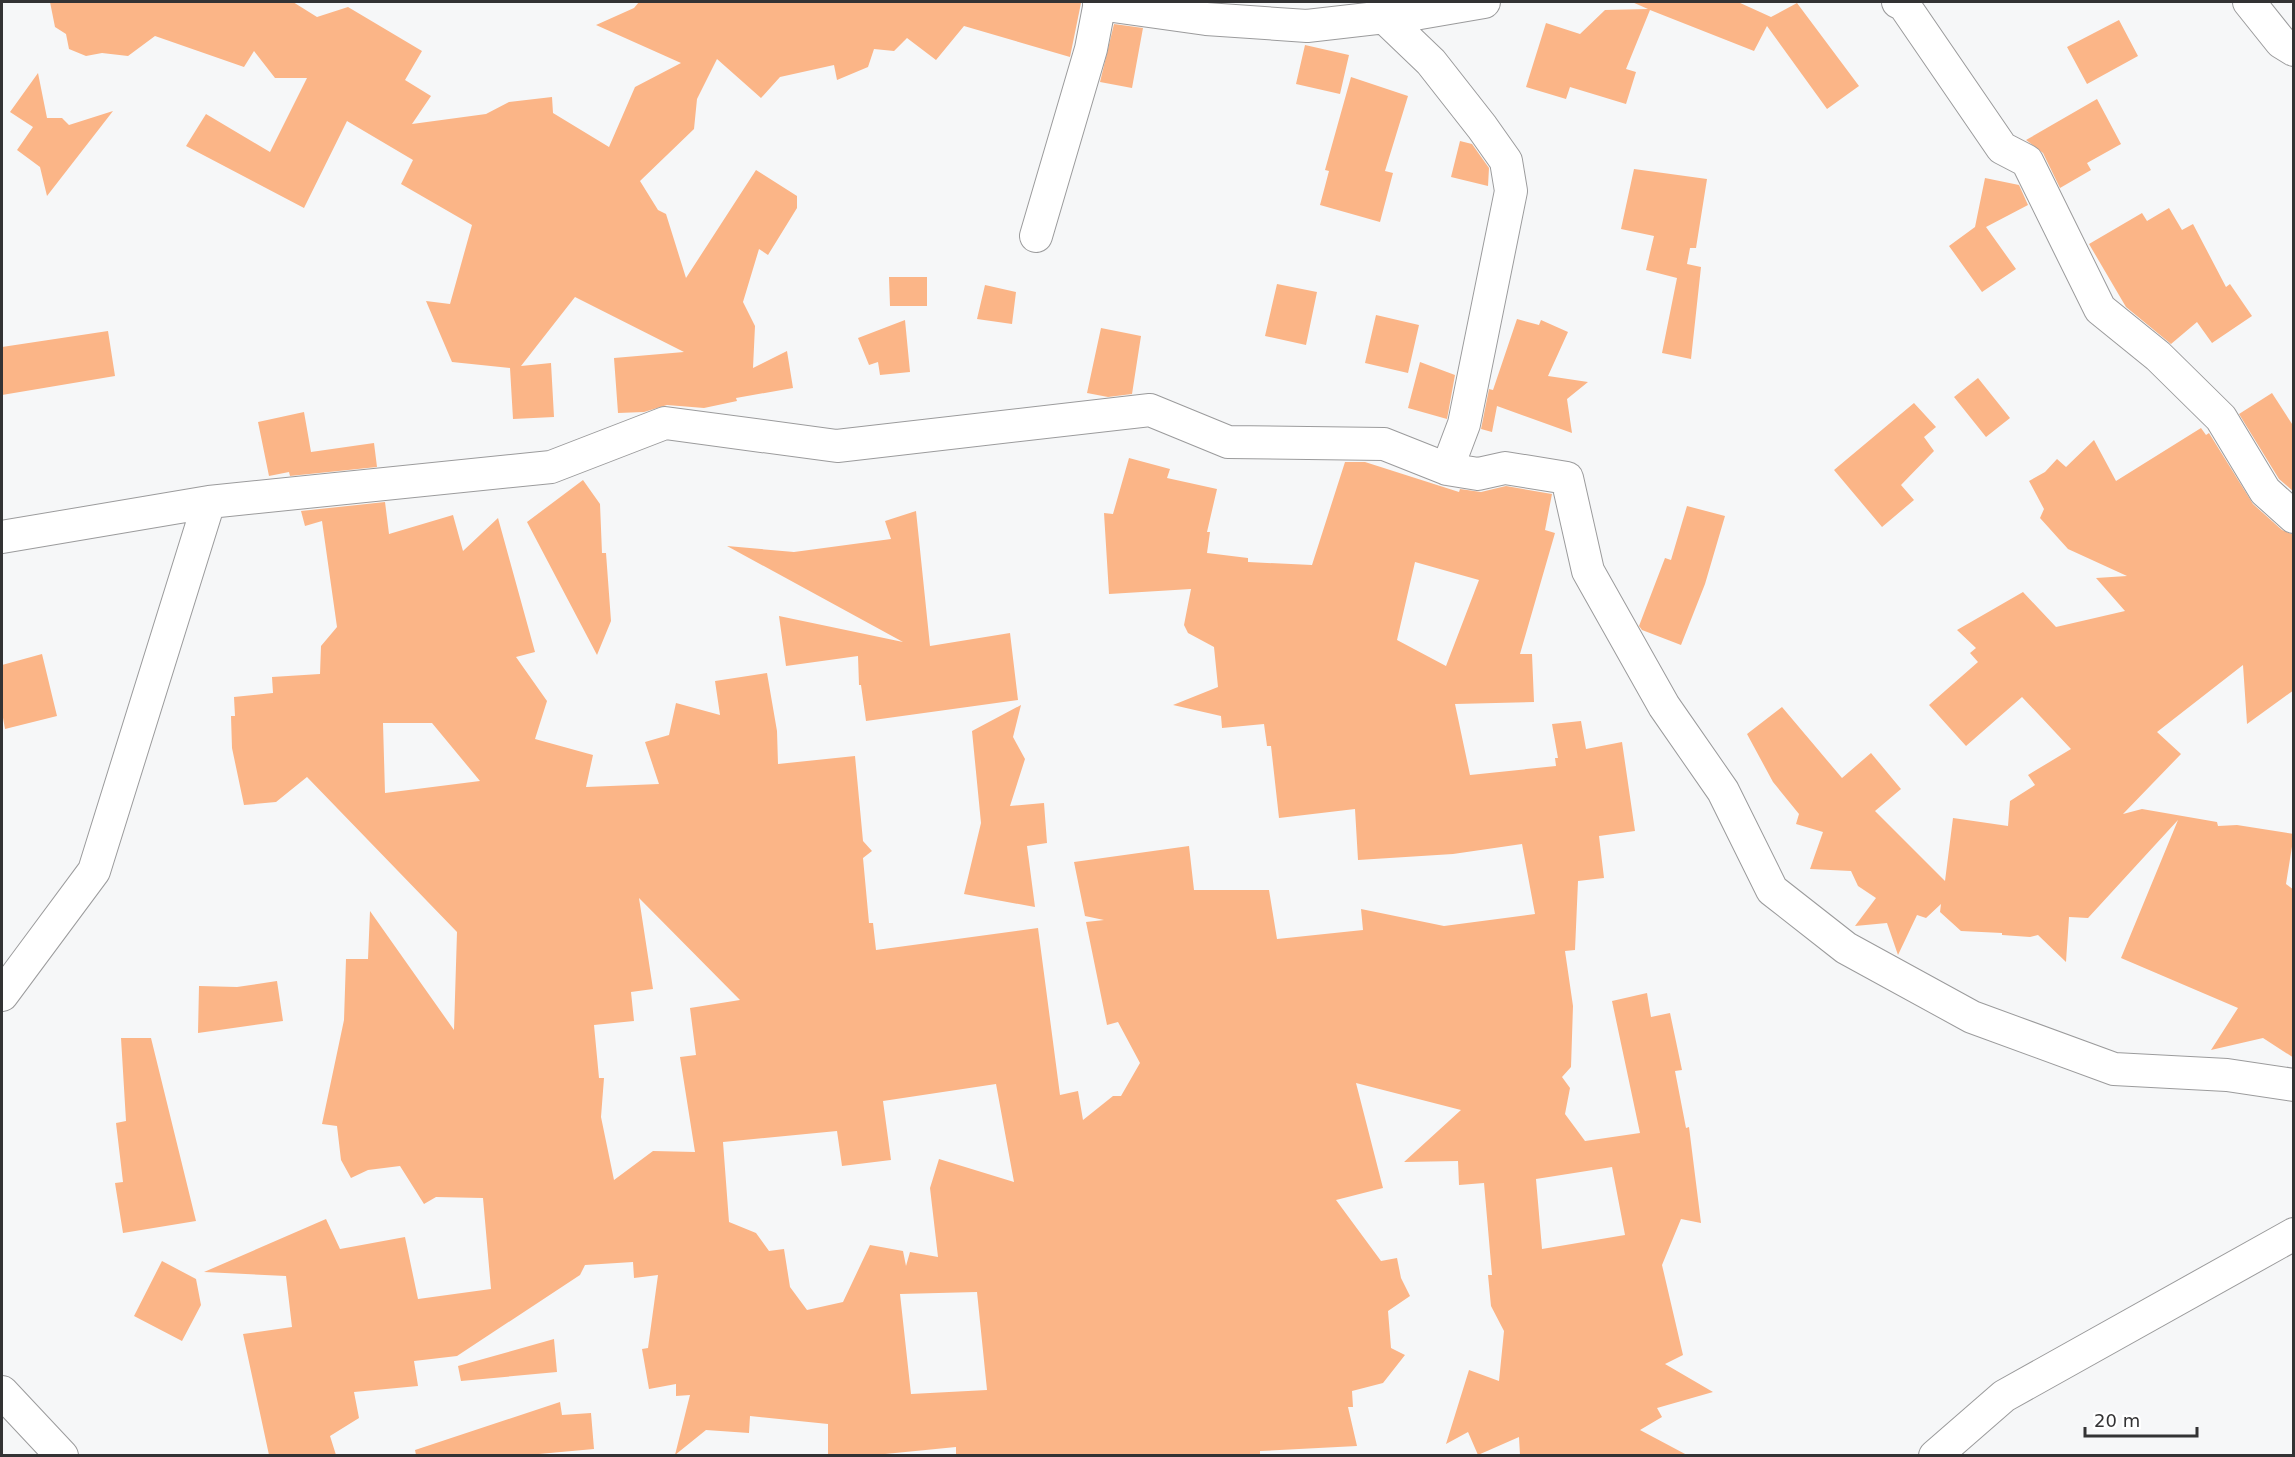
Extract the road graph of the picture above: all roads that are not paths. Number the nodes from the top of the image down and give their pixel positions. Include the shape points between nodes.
1 (1484, 2) edge
2 (1898, 2) edge
3 (2249, 2) edge
4 (1099, 3) edge
5 (1384, 17) junction
6 (2294, 50) edge
7 (1036, 236) dead end
8 (1447, 469) junction
9 (209, 502) junction
10 (2294, 517) edge
11 (2, 537) edge
12 (2, 995) edge
13 (2294, 1085) edge
14 (2294, 1234) edge
15 (2, 1392) edge
16 (62, 1455) edge
17 (1935, 1455) edge

1 - 5 street
2 - 10 street via 2002,148 2027,161 2100,309 2158,356 2221,418 2265,491
3 - 6 street via 2281,42
4 - 5 street via 1206,19 1308,26
4 - 7 street via 1091,49
5 - 8 street via 1431,62 1482,127 1506,161 1511,191 1464,424
8 - 9 street via 1384,444 1228,442 1150,410 837,446 665,423 551,467
8 - 13 street via 1478,474 1505,468 1567,478 1588,571 1664,706 1723,791 1772,890 1846,948 1972,1017 2114,1069 2227,1075
9 - 11 street
9 - 12 street via 94,871
14 - 17 street via 2004,1396
15 - 16 street

